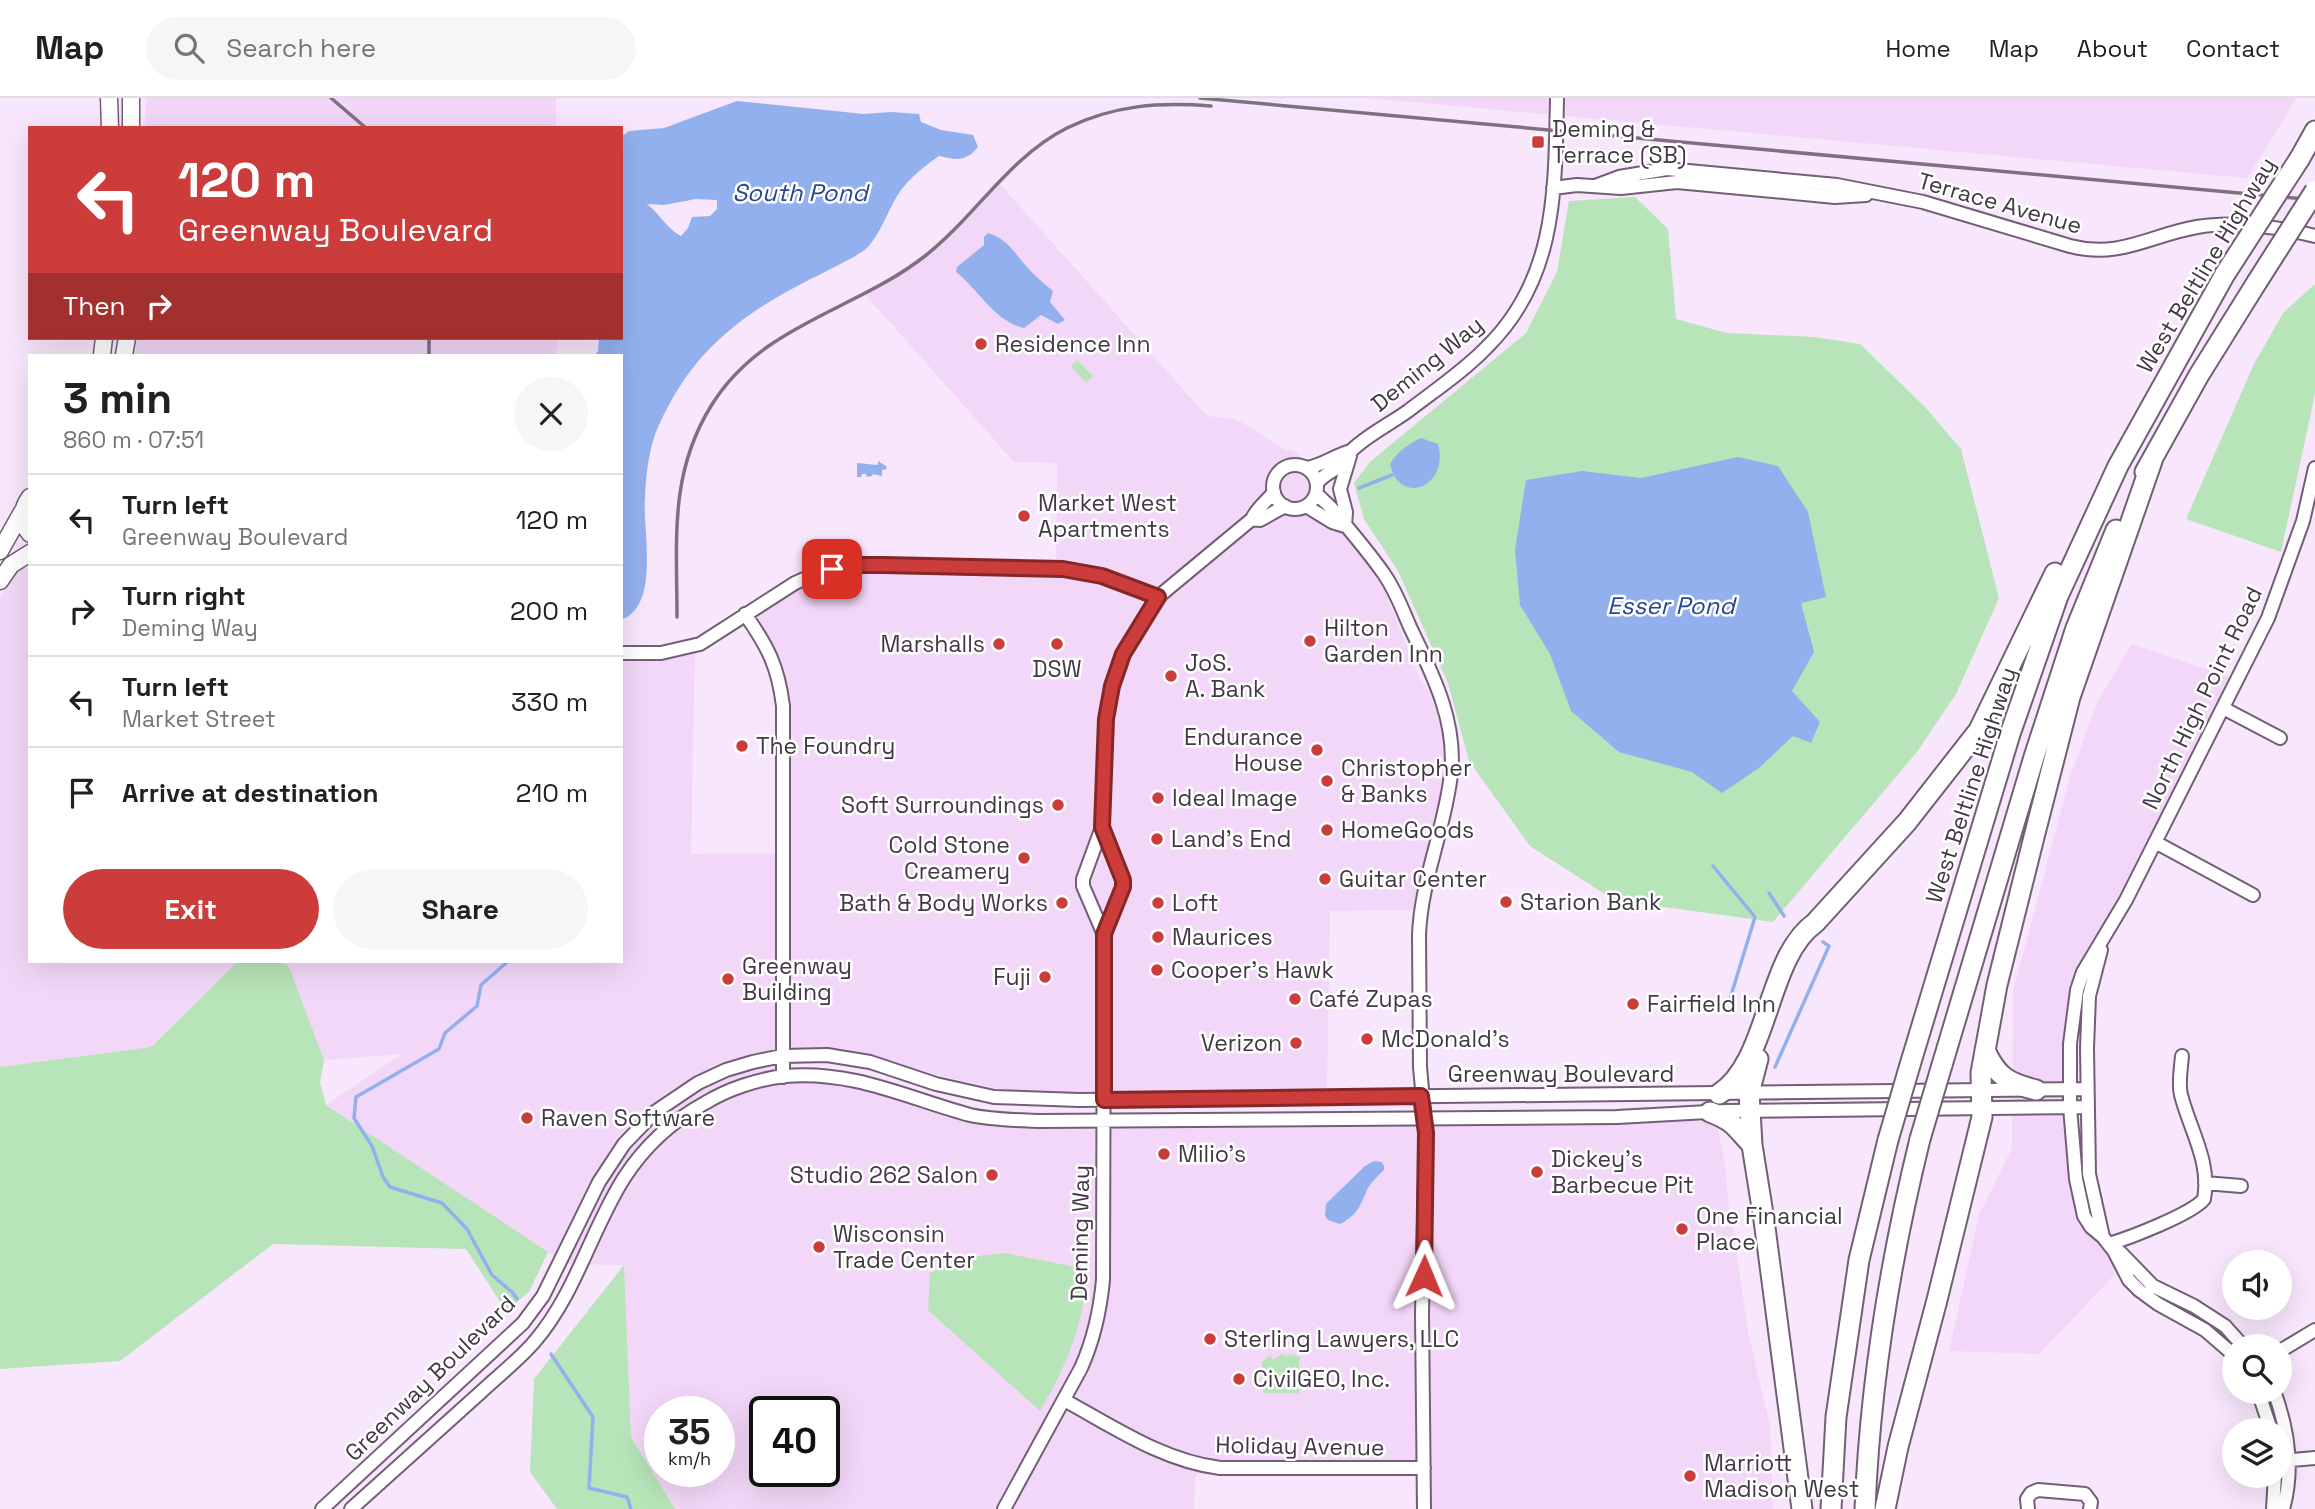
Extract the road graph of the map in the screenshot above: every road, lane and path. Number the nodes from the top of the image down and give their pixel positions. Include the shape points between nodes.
1 (108, 98) edge
2 (131, 98) edge
3 (1557, 98) edge
4 (110, 126) edge
5 (131, 126) edge
6 (2315, 131) edge
7 (1553, 188) junction
8 (2315, 191) edge
9 (2315, 236) edge
10 (1351, 451) junction
11 (2152, 461) junction
12 (1306, 468) junction
13 (2315, 468) edge
14 (1316, 488) junction
15 (1274, 492) junction
16 (2102, 500) junction
17 (26, 505) edge
18 (1285, 506) junction
19 (1306, 506) junction
20 (1252, 519) junction
21 (1345, 526) junction
22 (28, 531) edge
23 (0, 551) edge
24 (28, 554) edge
25 (0, 581) edge
26 (1158, 597) junction
27 (746, 614) junction
28 (627, 653) edge
29 (2223, 708) junction
30 (2280, 738) dead end
31 (1102, 827) junction
32 (2155, 842) junction
33 (2253, 895) dead end
34 (1815, 923) junction
35 (1104, 934) junction
36 (2104, 937) junction
37 (1985, 1050) junction
38 (782, 1056) junction
39 (2182, 1056) dead end
40 (782, 1077) junction
41 (2087, 1089) junction
42 (2036, 1090) junction
43 (2069, 1090) junction
44 (1720, 1094) junction
45 (1421, 1096) junction
46 (1982, 1099) junction
47 (1104, 1100) junction
48 (1750, 1102) junction
49 (2070, 1107) junction
50 (2087, 1107) junction
51 (1710, 1112) junction
52 (1424, 1118) junction
53 (1104, 1120) junction
54 (1752, 1145) junction
55 (2205, 1183) junction
56 (2241, 1186) dead end
57 (2109, 1244) junction
58 (2315, 1330) edge
59 (2232, 1334) edge
60 (2222, 1344) edge
61 (2292, 1344) edge
62 (1064, 1400) junction
63 (2315, 1458) edge
64 (2292, 1460) edge
65 (1424, 1468) junction
66 (2274, 1488) edge
67 (2288, 1488) edge
68 (322, 1509) edge
69 (351, 1509) edge
70 (1004, 1509) edge
71 (1424, 1509) edge
72 (1802, 1509) edge
73 (1831, 1509) edge
74 (1865, 1509) edge
75 (1885, 1509) edge
76 (2028, 1509) edge
77 (2090, 1509) edge
78 (2273, 1509) edge
79 (2283, 1509) edge

1 - 4 main road
2 - 5 main road
3 - 7 street, Deming Way
6 - 16 highway, West Beltline Highway, bridge via 2225,274
7 - 9 street, Terrace Avenue via 1595,186 1667,169 1837,185 1923,202 2092,250 2131,247 2213,225
7 - 10 street, Deming Way via 1541,261 1512,318 1473,360
8 - 11 highway, bridge via 2199,375
10 - 12 street, Deming Way
10 - 14 street, Deming Way via 1323,475
10 - 21 street via 1340,489
11 - 37 highway via 2070,697 2000,971
11 - 74 highway, bridge via 2120,520 2076,628 1920,1139 1888,1285 1867,1451
12 - 14 street via 1315,477
12 - 15 street via 1296,465 1281,471
13 - 29 street, North High Point Road via 2303,521 2268,618
14 - 19 street
14 - 21 street
15 - 18 street
15 - 20 street, Deming Way
16 - 34 highway via 2077,527 1979,730 1907,822
16 - 73 highway, West Beltline Highway, bridge via 2059,596 2010,734 1888,1140 1859,1260 1836,1417
17 - 22 main road via 23,522
17 - 23 main road
18 - 19 street
18 - 20 street, Deming Way via 1260,520
19 - 21 street
20 - 26 street, Deming Way
21 - 45 street via 1397,595 1439,690 1449,730 1449,793 1420,915
24 - 25 main road via 11,565
26 - 27 street via 1102,576 1063,569 854,565 795,583
26 - 31 street, Deming Way via 1123,654 1112,686 1105,729
27 - 28 street via 700,644 661,653
27 - 38 street via 767,645 783,706
29 - 30 street
29 - 32 street, North High Point Road
31 - 35 street, Deming Way via 1123,880
31 - 35 street, Deming Way via 1083,886
32 - 33 street
32 - 36 street, North High Point Road
34 - 44 highway via 1805,930 1786,964 1738,1078
34 - 48 highway via 1784,983 1754,1071
35 - 47 street, Deming Way
36 - 41 street, North High Point Road via 2088,1004
36 - 43 street, North High Point Road via 2077,990
37 - 42 highway via 2003,1077
37 - 46 highway
38 - 40 street
38 - 47 street, Greenway Boulevard via 848,1057 994,1097
38 - 68 street, Greenway Boulevard via 726,1070 673,1098 641,1125 599,1182 552,1279 523,1324
39 - 55 street via 2181,1093 2203,1161
40 - 53 street, Greenway Boulevard via 855,1080 1002,1120
40 - 69 street, Greenway Boulevard via 714,1098 690,1111 644,1151 616,1193 568,1292 534,1342
41 - 43 street, Greenway Boulevard
41 - 50 street, North High Point Road
42 - 43 street, Greenway Boulevard
42 - 46 street, Greenway Boulevard
43 - 49 street, North High Point Road
44 - 45 street, Greenway Boulevard
44 - 48 street, Greenway Boulevard
45 - 47 street, Greenway Boulevard
45 - 52 street
46 - 48 street, Greenway Boulevard
46 - 48 street, Greenway Boulevard
46 - 49 street, Greenway Boulevard
46 - 75 highway
47 - 53 street, Deming Way
48 - 51 street, Greenway Boulevard
48 - 54 highway
49 - 50 street, Greenway Boulevard
49 - 57 street, North High Point Road via 2079,1200 2091,1227
50 - 57 street, North High Point Road via 2089,1174
51 - 52 street, Greenway Boulevard
51 - 54 highway via 1735,1125
52 - 53 street, Greenway Boulevard
52 - 65 street
53 - 62 street, Deming Way via 1100,1310 1090,1347
54 - 72 highway
55 - 56 street
55 - 57 street via 2202,1202
57 - 59 street, North High Point Road via 2154,1286 2194,1306
57 - 60 street, North High Point Road via 2139,1290
58 - 61 street
62 - 65 street, Holiday Avenue via 1156,1450 1204,1466
62 - 70 street, Deming Way
63 - 64 street
65 - 71 street
66 - 78 street
67 - 79 street
76 - 77 street via 2027,1499 2038,1490 2085,1494

